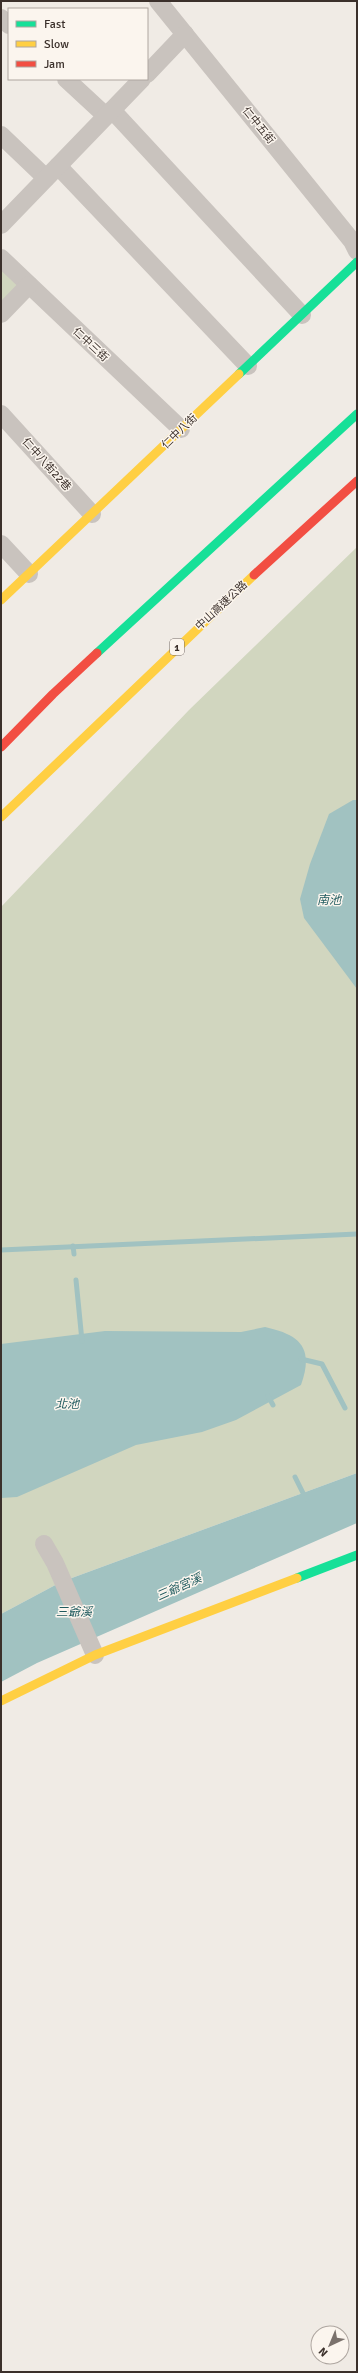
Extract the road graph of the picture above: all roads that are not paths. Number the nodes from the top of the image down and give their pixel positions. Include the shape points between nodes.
1 (158, 1) edge
2 (185, 34) junction
3 (148, 73) edge
4 (67, 80) edge
5 (141, 80) edge
6 (109, 113) junction
7 (1, 135) edge
8 (52, 172) junction
9 (1, 225) edge
10 (355, 245) edge
11 (1, 258) edge
12 (357, 262) edge
13 (29, 285) junction
14 (1, 314) edge
15 (302, 315) junction
16 (248, 366) junction
17 (1, 414) edge
18 (357, 414) edge
19 (181, 429) junction
20 (357, 481) edge
21 (92, 514) junction
22 (1, 544) edge
23 (29, 574) junction
24 (1, 600) edge
25 (1, 747) edge
26 (1, 817) edge
27 (44, 1544) dead end
28 (357, 1554) edge
29 (93, 1650) junction
30 (1, 1701) edge

1 - 2 street, 仁中五街
2 - 3 street
2 - 10 street, 仁中五街
4 - 6 street
5 - 6 street
6 - 8 street
6 - 15 street
7 - 8 street
8 - 9 street
8 - 16 street
11 - 13 street, 仁中三街
12 - 15 main road, 仁中八街
13 - 14 street
13 - 19 street, 仁中三街
15 - 16 main road, 仁中八街
16 - 19 main road, 仁中八街
17 - 21 street, 仁中八街22巷
18 - 25 main road via 53,694
19 - 21 main road, 仁中八街
20 - 26 main road, 中山高速公路 / 1 via 90,728
21 - 23 main road, 仁中八街
22 - 23 street
23 - 24 main road, 仁中八街
27 - 29 street via 55,1563
28 - 29 main road
29 - 30 main road

